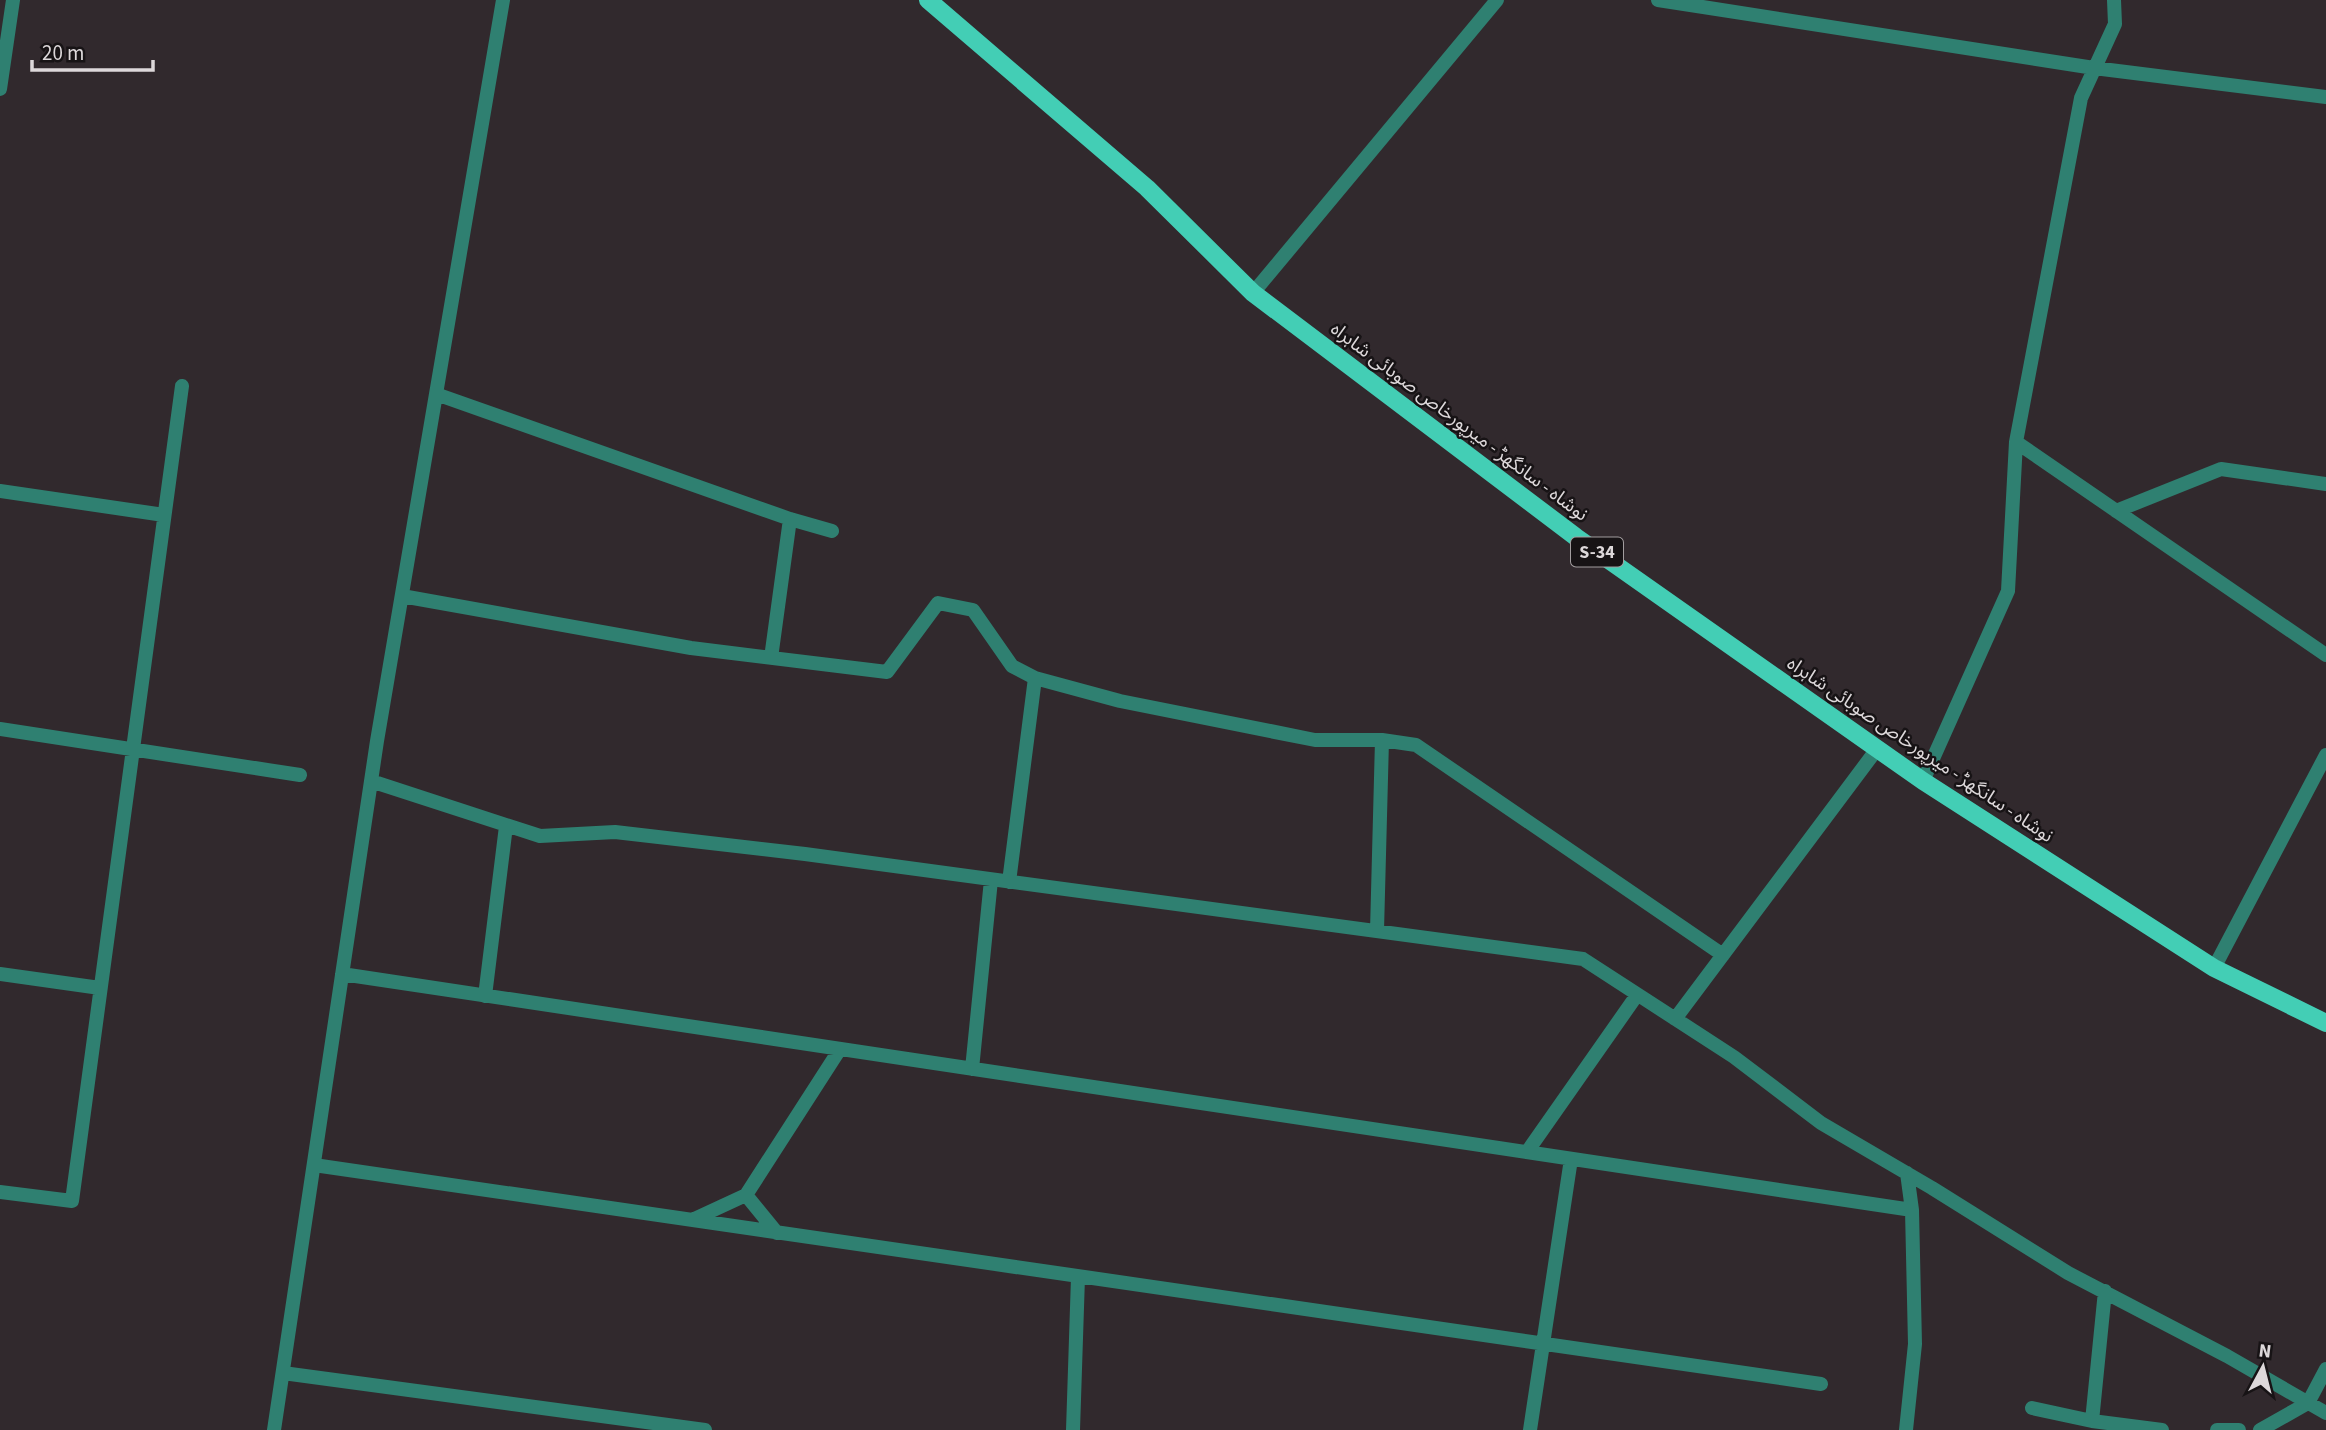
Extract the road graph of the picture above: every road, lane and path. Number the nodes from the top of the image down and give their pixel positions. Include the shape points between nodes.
1 (13, 0) edge
2 (503, 0) edge
3 (928, 0) edge
4 (1497, 0) edge
5 (1658, 0) edge
6 (2114, 0) edge
7 (5, 25) edge
8 (2094, 68) junction
9 (0, 89) edge
10 (2326, 97) edge
11 (1253, 293) junction
12 (182, 386) dead end
13 (436, 394) junction
14 (2016, 442) junction
15 (2326, 484) edge
16 (0, 491) edge
17 (2116, 511) junction
18 (164, 515) junction
19 (790, 519) junction
20 (832, 531) dead end
21 (402, 596) junction
22 (2326, 654) edge
23 (771, 658) junction
24 (1035, 678) junction
25 (0, 729) edge
26 (1382, 740) junction
27 (133, 749) junction
28 (1877, 749) junction
29 (2326, 754) edge
30 (300, 775) dead end
31 (371, 781) junction
32 (1923, 781) junction
33 (506, 826) junction
34 (991, 880) junction
35 (1009, 882) junction
36 (1377, 931) junction
37 (1723, 955) junction
38 (2214, 968) junction
39 (0, 974) edge
40 (342, 974) junction
41 (100, 988) junction
42 (1637, 995) junction
43 (485, 996) junction
44 (1675, 1019) junction
45 (2326, 1023) edge
46 (840, 1049) junction
47 (972, 1069) junction
48 (1527, 1152) junction
49 (1572, 1159) junction
50 (314, 1165) junction
51 (1906, 1173) junction
52 (0, 1192) edge
53 (746, 1195) junction
54 (1912, 1210) junction
55 (692, 1220) junction
56 (777, 1233) junction
57 (1078, 1277) junction
58 (2105, 1291) junction
59 (1542, 1344) junction
60 (2326, 1369) edge
61 (283, 1374) junction
62 (1821, 1384) dead end
63 (2308, 1403) junction
64 (2032, 1408) dead end
65 (2326, 1413) edge
66 (2092, 1421) junction
67 (274, 1430) edge
68 (705, 1430) edge
69 (1073, 1430) edge
70 (1530, 1430) edge
71 (1906, 1430) edge
72 (2162, 1430) edge
73 (2217, 1430) edge
74 (2239, 1430) edge
75 (2260, 1430) edge

1 - 7 street
2 - 13 street
3 - 11 main road, نوشاہ - سانگھڑ - میرپورخاص صوبائی شاہراہ / S-34 via 1147,188
4 - 11 street
5 - 8 street
6 - 8 street via 2115,24
7 - 9 street
8 - 10 street
8 - 14 street via 2081,98
11 - 28 main road, نوشاہ - سانگھڑ - میرپورخاص صوبائی شاہراہ / S-34 via 1576,537
12 - 18 street
13 - 19 street
13 - 21 street
14 - 17 street
14 - 32 street via 2008,591
15 - 17 street via 2221,469
16 - 18 street
17 - 22 street
18 - 27 street
19 - 20 street
19 - 23 street
21 - 23 street
21 - 31 street
23 - 24 street via 887,672 937,603 973,610 1012,666
24 - 26 street via 1120,701 1315,740
24 - 35 street
25 - 27 street
26 - 36 street
26 - 37 street via 1416,745
27 - 30 street
27 - 41 street
28 - 32 main road, نوشاہ - سانگھڑ - میرپورخاص صوبائی شاہراہ / S-34
28 - 37 street
29 - 38 street
31 - 33 street
31 - 40 street
32 - 38 main road, نوشاہ - سانگھڑ - میرپورخاص صوبائی شاہراہ / S-34
33 - 34 street via 540,836 615,832
33 - 43 street
34 - 35 street
34 - 47 street
35 - 36 street
36 - 42 street via 1583,959
37 - 44 street
38 - 45 main road, نوشاہ - سانگھڑ - میرپورخاص صوبائی شاہراہ / S-34
39 - 41 street
40 - 43 street
40 - 50 street
41 - 52 street via 72,1201
42 - 44 street
42 - 48 street
43 - 46 street
44 - 51 street via 1821,1123
46 - 47 street
46 - 53 street
47 - 48 street
48 - 49 street
49 - 54 street
49 - 59 street
50 - 55 street
50 - 61 street
51 - 54 street
51 - 58 street
53 - 55 street
53 - 56 street
54 - 71 street via 1915,1344
55 - 56 street
56 - 57 street
57 - 59 street
57 - 69 street
58 - 63 street
58 - 66 street
59 - 62 street
59 - 70 street
60 - 63 street
61 - 67 street
61 - 68 street
63 - 65 street
63 - 75 street
64 - 66 street
66 - 72 street
73 - 74 street

